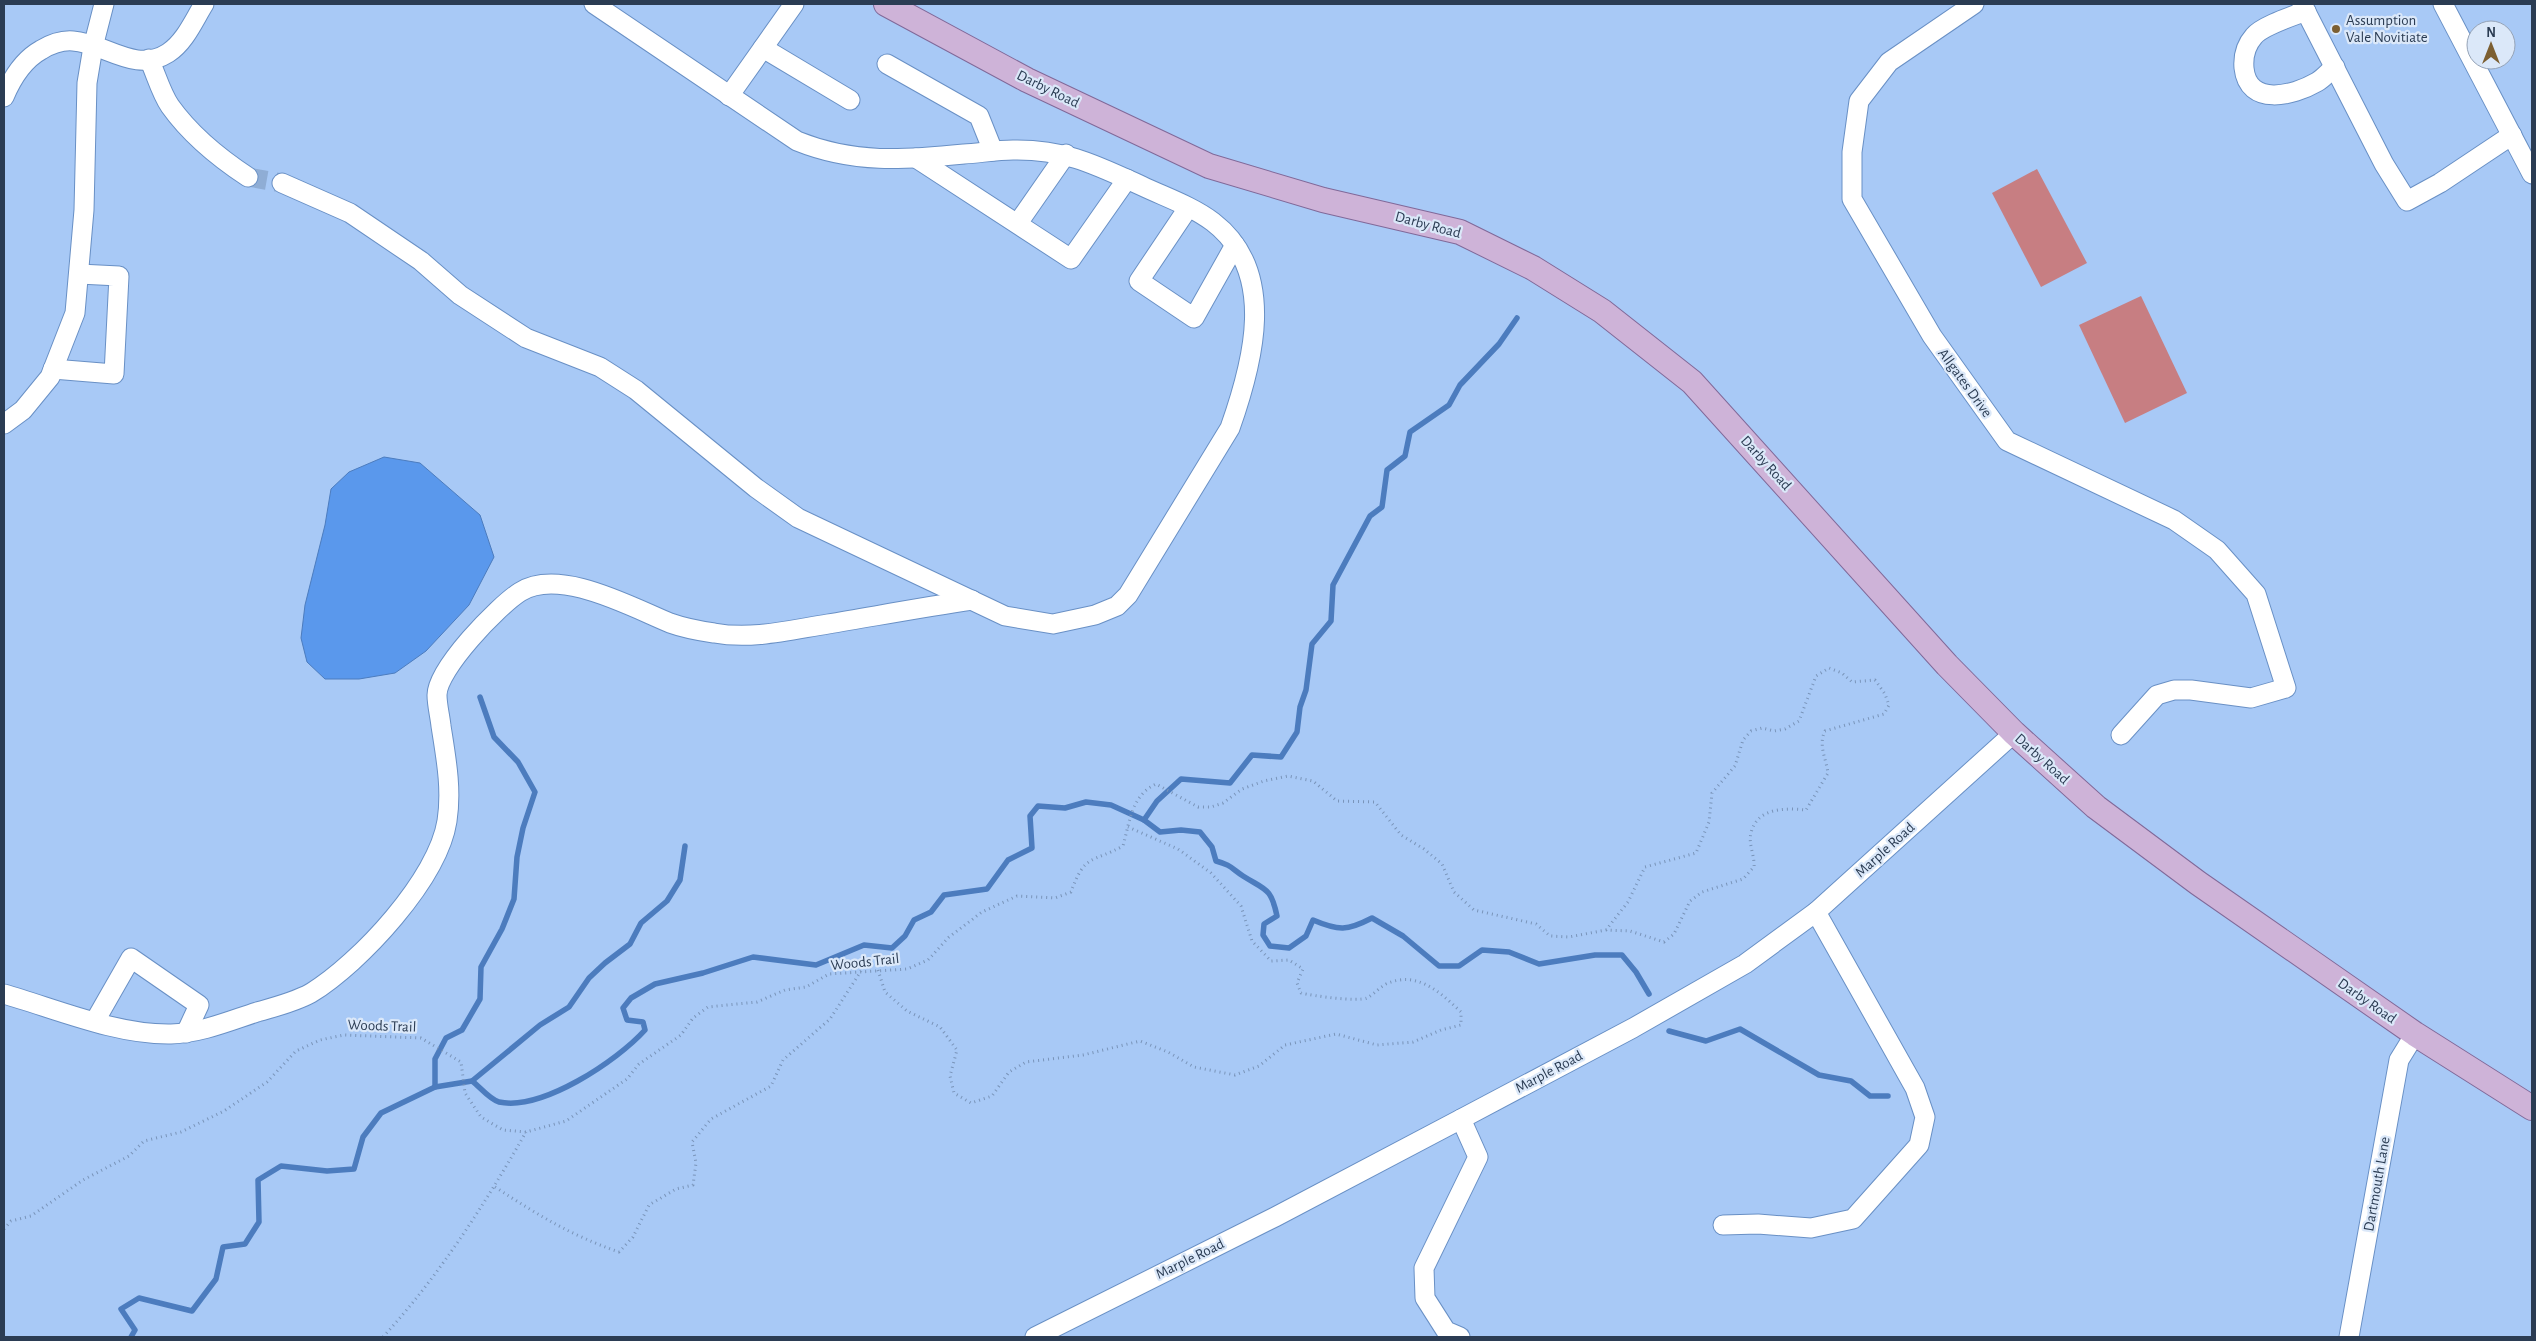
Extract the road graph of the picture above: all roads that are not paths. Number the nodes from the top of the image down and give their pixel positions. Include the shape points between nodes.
1 (104, 4) edge
2 (204, 4) edge
3 (594, 4) edge
4 (794, 4) edge
5 (886, 4) edge
6 (1974, 4) edge
7 (2443, 4) edge
8 (2304, 8) edge
9 (93, 47) junction
10 (763, 48) junction
11 (149, 60) junction
12 (888, 64) dead end
13 (2335, 67) junction
14 (730, 96) junction
15 (4, 97) edge
16 (850, 100) dead end
17 (2512, 135) junction
18 (994, 152) junction
19 (1066, 154) junction
20 (916, 158) junction
21 (2532, 174) edge
22 (248, 177) tunnel mouth
23 (1127, 179) junction
24 (282, 183) tunnel mouth
25 (1188, 208) junction
26 (1018, 223) junction
27 (1236, 245) junction
28 (78, 274) junction
29 (53, 369) junction
30 (4, 424) edge
31 (972, 600) junction
32 (2014, 733) junction
33 (2121, 735) dead end
34 (1816, 912) junction
35 (4, 994) edge
36 (95, 1021) junction
37 (186, 1033) junction
38 (2415, 1034) junction
39 (2532, 1108) edge
40 (1461, 1119) junction
41 (1723, 1225) dead end
42 (1035, 1337) edge
43 (1460, 1337) edge
44 (2349, 1337) edge

1 - 9 street
2 - 11 street via 180,43 164,55
3 - 14 street
4 - 10 street
5 - 32 main road, Darby Road via 1027,80 1210,166 1323,200 1460,232 1533,268 1602,311 1692,382 1947,665
6 - 33 street, Allgates Drive via 1889,62 1859,101 1852,152 1852,199 1932,336 2007,441 2174,520 2217,550 2256,594 2286,688 2251,698 2174,690 2157,695
7 - 17 street
8 - 13 street
8 - 13 street via 2255,34 2246,49 2246,80 2265,96 2287,93 2317,82
9 - 11 street via 122,57
9 - 15 street via 64,41 38,51 18,70
9 - 28 street via 87,83 84,210
10 - 14 street
10 - 16 street
11 - 22 street via 169,104 226,163
12 - 18 street via 980,116
13 - 17 street via 2384,164 2407,200 2440,183
14 - 20 street via 797,141 821,151 880,160
17 - 21 street
18 - 19 street
18 - 20 street
19 - 23 street
19 - 26 street
20 - 26 street
23 - 25 street
23 - 26 street via 1072,259
24 - 31 street via 350,212 421,261 460,295 526,338 600,367 636,390 798,518
25 - 27 street via 1213,222
25 - 27 street via 1139,281 1194,318
27 - 31 street via 1250,272 1255,307 1252,351 1240,402 1230,428 1128,595 1117,606 1095,615 1054,624 1005,616
28 - 29 street via 75,313
28 - 29 street via 119,276 114,374
29 - 30 street via 23,410
31 - 37 street via 752,637 715,634 674,624 572,587 539,583 520,592 490,616 454,659 436,691 450,781 447,824 431,865 404,908 342,970 310,993
32 - 34 street, Marple Road
32 - 38 main road, Darby Road via 2133,836
34 - 40 street, Marple Road via 1745,964 1633,1028
34 - 41 street via 1915,1088 1925,1117 1919,1145 1853,1220 1811,1228
35 - 36 street
36 - 37 street via 147,1033
36 - 37 street via 130,958 199,1005
38 - 39 main road, Darby Road
38 - 44 street, Dartmouth Lane via 2399,1060
40 - 42 street, Marple Road via 1275,1217
40 - 43 street via 1478,1157 1424,1268 1425,1298 1446,1331

